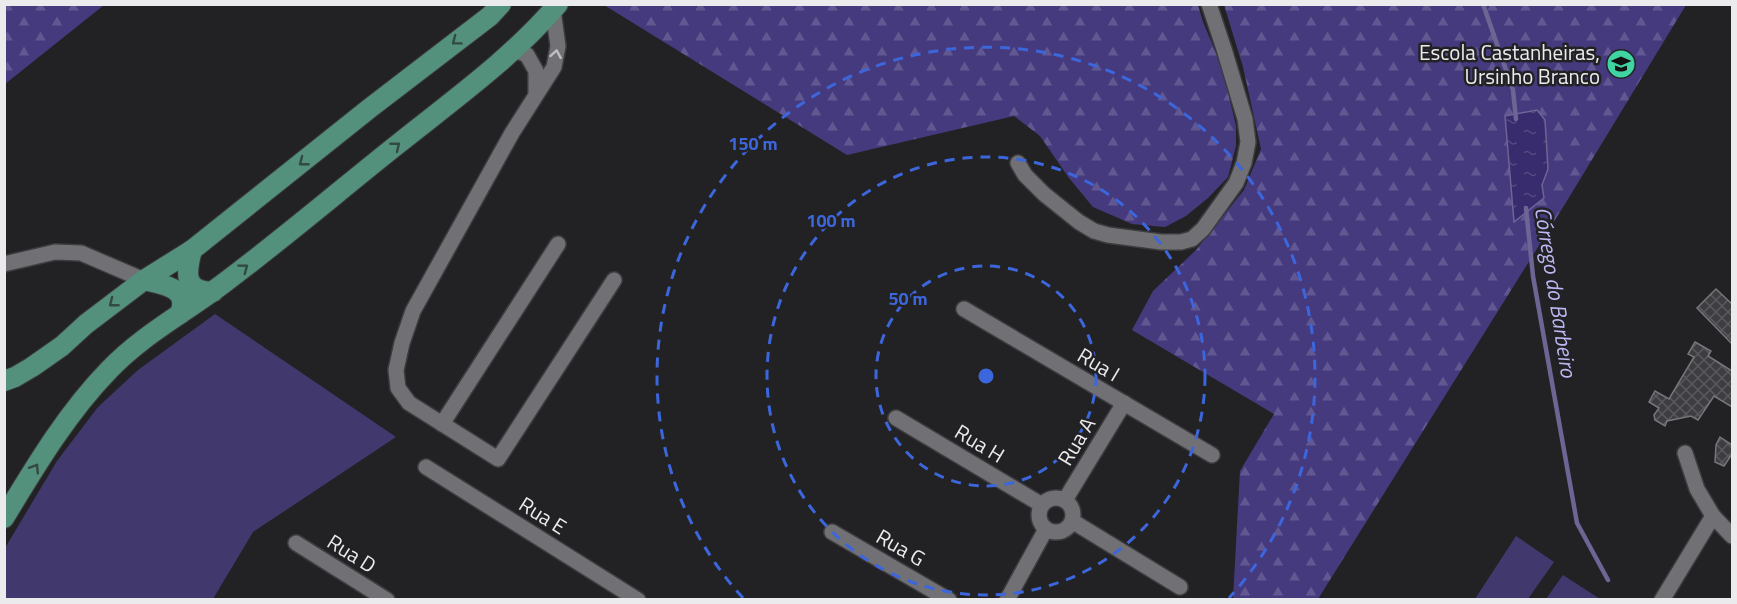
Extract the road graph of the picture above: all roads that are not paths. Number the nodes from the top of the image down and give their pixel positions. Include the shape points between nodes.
1 (501, 4) edge
2 (1209, 4) edge
3 (556, 7) edge
4 (513, 49) junction
5 (536, 94) junction
6 (1018, 163) dead end
7 (558, 244) dead end
8 (192, 250) junction
9 (4, 264) edge
10 (144, 280) junction
11 (614, 280) dead end
12 (213, 292) junction
13 (964, 309) dead end
14 (180, 314) junction
15 (8, 377) edge
16 (1124, 403) junction
17 (896, 418) dead end
18 (442, 424) junction
19 (1685, 453) dead end
20 (1212, 455) dead end
21 (426, 467) dead end
22 (1065, 500) junction
23 (1042, 505) junction
24 (1713, 516) junction
25 (4, 518) edge
26 (1072, 521) junction
27 (1046, 529) junction
28 (832, 531) dead end
29 (1732, 536) edge
30 (296, 543) dead end
31 (1180, 588) dead end
32 (387, 600) edge
33 (638, 600) edge
34 (949, 600) edge
35 (1008, 600) edge
36 (1662, 600) edge

1 -> 8 main road
2 - 6 street via 1245,119 1248,142 1236,183 1192,239 1161,242 1094,231 1044,194
3 - 4 main road
5 -> 3 street via 554,67 558,46
4 - 5 street via 527,55 536,71
12 -> 4 main road
5 - 18 street via 413,310 402,343 396,370 398,388 409,403
7 - 18 street
8 - 10 main road
8 - 12 main road via 188,277 201,292
9 - 10 street via 55,252 81,253
10 - 14 main road via 177,291 183,299
10 -> 15 main road via 62,346
11 - 18 street via 498,459
12 - 14 main road
13 - 16 street, Rua I
25 -> 14 main road via 72,415 109,370
16 - 20 street, Rua I
16 - 22 street, Rua A
17 - 23 street, Rua H
19 - 24 street via 1697,489
21 - 33 street, Rua E
22 - 23 street via 1055,498
22 - 26 street via 1073,512
23 - 27 street via 1039,515
24 - 29 street
24 - 36 street
26 - 27 street via 1061,531
26 - 31 street
27 - 35 street
28 - 34 street, Rua G
30 - 32 street, Rua D

